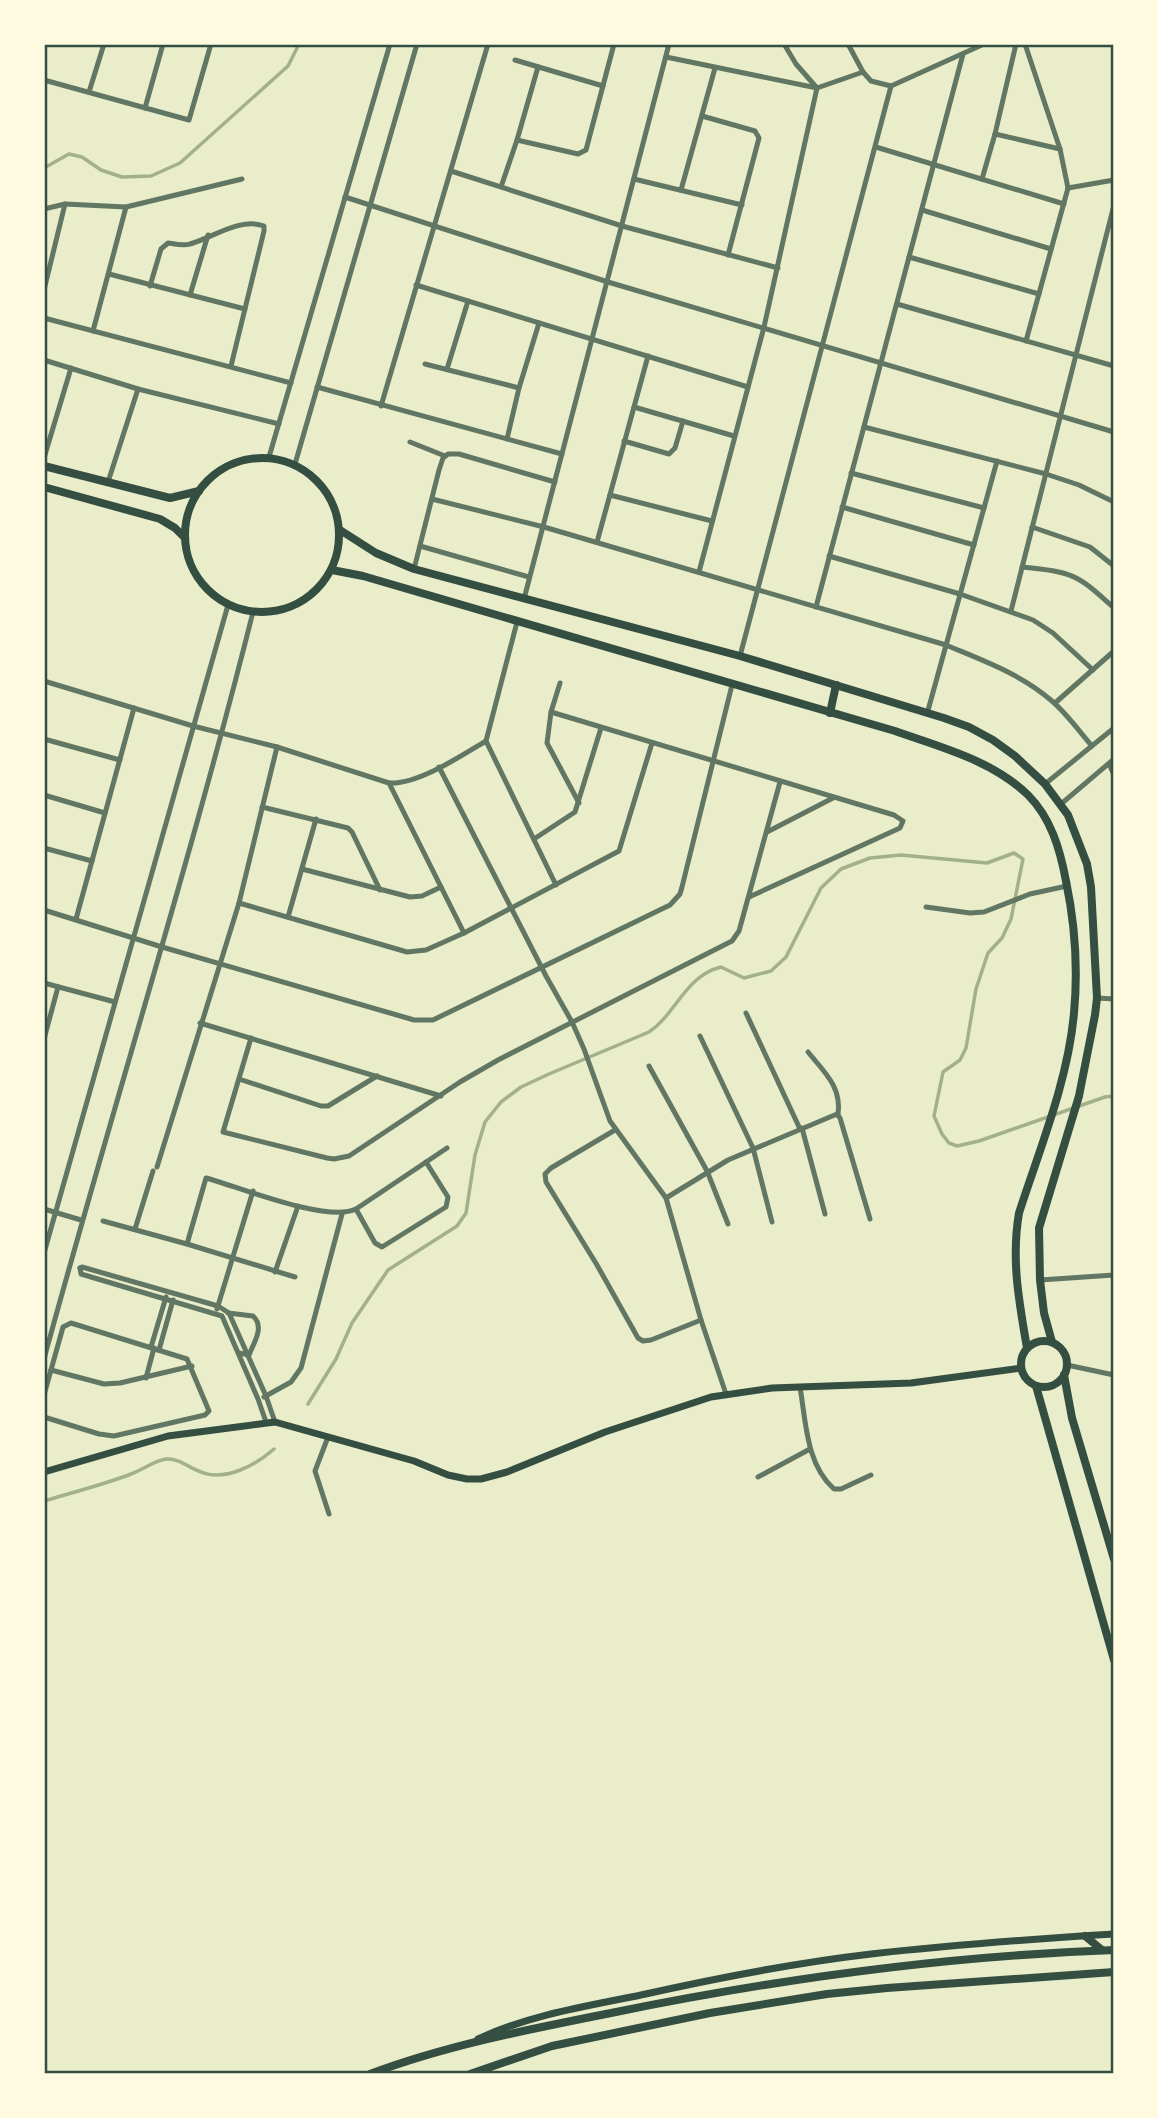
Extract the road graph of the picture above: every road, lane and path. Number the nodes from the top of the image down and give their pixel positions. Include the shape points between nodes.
1 (104, 44) edge
2 (163, 44) edge
3 (211, 44) edge
4 (390, 44) edge
5 (417, 44) edge
6 (488, 44) edge
7 (614, 44) edge
8 (669, 44) edge
9 (784, 44) edge
10 (848, 44) edge
11 (984, 44) edge
12 (1016, 44) edge
13 (1024, 44) edge
14 (963, 54) junction
15 (666, 57) junction
16 (515, 60) dead end
17 (538, 67) junction
18 (715, 68) junction
19 (863, 72) junction
20 (44, 80) edge
21 (603, 86) junction
22 (891, 86) junction
23 (817, 88) junction
24 (89, 92) junction
25 (145, 108) junction
26 (702, 116) junction
27 (995, 134) junction
28 (517, 140) junction
29 (876, 147) junction
30 (1060, 149) junction
31 (934, 164) junction
32 (451, 171) junction
33 (242, 178) dead end
34 (634, 179) junction
35 (982, 179) junction
36 (1114, 180) edge
37 (500, 187) junction
38 (1068, 188) junction
39 (681, 190) junction
40 (345, 197) junction
41 (65, 204) junction
42 (370, 204) junction
43 (1064, 204) junction
44 (742, 205) junction
45 (1114, 205) edge
46 (126, 207) junction
47 (44, 209) edge
48 (922, 210) junction
49 (434, 225) junction
50 (622, 226) junction
51 (208, 235) junction
52 (1051, 249) junction
53 (728, 255) junction
54 (909, 257) junction
55 (778, 268) junction
56 (108, 274) junction
57 (608, 282) junction
58 (416, 285) junction
59 (150, 286) junction
60 (44, 290) edge
61 (1039, 294) junction
62 (191, 295) junction
63 (468, 301) junction
64 (897, 304) junction
65 (245, 309) junction
66 (44, 318) edge
67 (539, 323) junction
68 (764, 327) junction
69 (93, 331) junction
70 (593, 339) junction
71 (1026, 341) junction
72 (823, 345) junction
73 (648, 356) junction
74 (1076, 356) junction
75 (44, 360) edge
76 (881, 363) junction
77 (425, 364) dead end
78 (230, 366) junction
79 (1114, 366) edge
80 (71, 368) junction
81 (447, 369) junction
82 (291, 383) junction
83 (317, 387) junction
84 (748, 387) junction
85 (519, 388) junction
86 (138, 389) junction
87 (381, 406) junction
88 (634, 407) junction
89 (1061, 416) junction
90 (683, 421) junction
91 (279, 424) junction
92 (864, 427) junction
93 (1114, 432) edge
94 (734, 436) junction
95 (507, 439) junction
96 (624, 441) junction
97 (410, 442) dead end
98 (562, 454) junction
99 (445, 456) junction
100 (269, 457) junction
101 (44, 458) edge
102 (996, 461) junction
103 (295, 464) junction
104 (44, 466) edge
105 (851, 473) junction
106 (1046, 474) junction
107 (108, 482) junction
108 (555, 482) junction
109 (44, 487) edge
110 (199, 491) junction
111 (610, 495) junction
112 (432, 499) junction
113 (1114, 502) edge
114 (842, 507) junction
115 (984, 508) junction
116 (712, 522) junction
117 (544, 527) junction
118 (1032, 527) junction
119 (340, 530) junction
120 (185, 538) junction
121 (597, 542) junction
122 (974, 545) junction
123 (420, 546) junction
124 (829, 556) junction
125 (1114, 566) edge
126 (1022, 567) junction
127 (414, 569) junction
128 (331, 570) junction
129 (699, 572) junction
130 (529, 578) junction
131 (758, 590) junction
132 (960, 594) junction
133 (524, 599) junction
134 (228, 605) junction
135 (816, 607) junction
136 (1114, 608) edge
137 (1011, 611) junction
138 (253, 612) junction
139 (517, 622) junction
140 (947, 645) junction
141 (1114, 651) edge
142 (740, 656) junction
143 (1093, 670) junction
144 (44, 681) edge
145 (559, 683) dead end
146 (732, 685) junction
147 (836, 685) junction
148 (1055, 703) junction
149 (134, 708) junction
150 (551, 712) junction
151 (830, 713) junction
152 (927, 713) junction
153 (193, 726) junction
154 (601, 728) junction
155 (1114, 728) edge
156 (222, 734) junction
157 (44, 739) edge
158 (486, 741) junction
159 (652, 743) junction
160 (1092, 746) junction
161 (277, 747) junction
162 (120, 760) junction
163 (1112, 761) edge
164 (713, 762) junction
165 (439, 767) junction
166 (1114, 775) edge
167 (780, 782) junction
168 (389, 783) junction
169 (1045, 784) junction
170 (44, 795) edge
171 (834, 798) junction
172 (579, 803) junction
173 (1061, 804) junction
174 (262, 807) junction
175 (105, 813) junction
176 (316, 819) junction
177 (767, 832) junction
178 (534, 839) junction
179 (44, 848) edge
180 (92, 861) junction
181 (302, 869) junction
182 (556, 885) junction
183 (1067, 886) junction
184 (441, 887) junction
185 (380, 890) junction
186 (748, 898) junction
187 (239, 903) junction
188 (926, 907) dead end
189 (511, 909) junction
190 (44, 910) edge
191 (288, 917) junction
192 (76, 919) junction
193 (464, 933) junction
194 (134, 937) junction
195 (162, 947) junction
196 (220, 964) junction
197 (542, 968) junction
198 (44, 983) edge
199 (58, 987) junction
200 (1097, 998) junction
201 (1114, 999) edge
202 (115, 1002) junction
203 (746, 1013) dead end
204 (572, 1022) junction
205 (200, 1023) junction
206 (699, 1036) dead end
207 (251, 1038) junction
208 (44, 1039) edge
209 (808, 1052) dead end
210 (649, 1066) dead end
211 (377, 1076) junction
212 (239, 1079) junction
213 (441, 1096) junction
214 (838, 1115) junction
215 (801, 1128) junction
216 (615, 1130) junction
217 (447, 1148) dead end
218 (753, 1148) junction
219 (426, 1162) junction
220 (707, 1171) junction
221 (253, 1191) junction
222 (666, 1199) junction
223 (298, 1206) junction
224 (44, 1209) edge
225 (356, 1209) junction
226 (55, 1212) junction
227 (342, 1214) junction
228 (825, 1214) dead end
229 (870, 1219) dead end
230 (81, 1220) junction
231 (103, 1221) dead end
232 (772, 1222) dead end
233 (728, 1224) dead end
234 (135, 1228) junction
235 (187, 1244) junction
236 (44, 1253) edge
237 (233, 1258) junction
238 (92, 1270) junction
239 (275, 1272) junction
240 (1114, 1275) edge
241 (90, 1277) junction
242 (116, 1277) junction
243 (295, 1277) dead end
244 (1040, 1280) junction
245 (114, 1284) junction
246 (166, 1295) junction
247 (174, 1297) junction
248 (218, 1306) junction
249 (229, 1313) junction
250 (215, 1314) junction
251 (223, 1317) junction
252 (701, 1320) junction
253 (1052, 1342) junction
254 (155, 1348) junction
255 (1027, 1348) junction
256 (239, 1353) junction
257 (249, 1355) junction
258 (44, 1359) edge
259 (1067, 1365) junction
260 (192, 1366) junction
261 (1021, 1368) junction
262 (51, 1370) junction
263 (1064, 1375) junction
264 (1114, 1375) edge
265 (146, 1378) junction
266 (1036, 1386) junction
267 (800, 1387) junction
268 (726, 1394) junction
269 (44, 1395) edge
270 (266, 1396) junction
271 (258, 1399) junction
272 (44, 1417) edge
273 (266, 1422) junction
274 (275, 1422) junction
275 (328, 1437) junction
276 (810, 1449) junction
277 (44, 1472) edge
278 (870, 1475) dead end
279 (758, 1477) dead end
280 (329, 1514) dead end
281 (1114, 1559) edge
282 (1114, 1660) edge
283 (1114, 1934) edge
284 (1085, 1936) junction
285 (1102, 1950) junction
286 (1114, 1950) edge
287 (1114, 1972) edge
288 (458, 2048) junction
289 (403, 2062) junction
290 (372, 2074) edge
291 (407, 2074) edge
292 (470, 2074) edge

1 - 24 street
2 - 25 street
3 - 25 street via 189,120
4 - 40 street
5 - 42 street
6 - 32 street
7 - 21 street
8 - 15 street
9 - 23 street
10 - 19 street
11 - 14 street
12 - 27 street
13 - 30 street
14 - 22 street
14 - 31 street
15 - 18 street
15 - 34 street
16 - 17 street
17 - 21 street
17 - 28 street
18 - 23 street
18 - 26 street
19 - 22 street via 877,84
19 - 23 street
20 - 24 street
21 - 28 street via 583,153
22 - 29 street
23 - 55 street
24 - 25 street
26 - 39 street
26 - 44 street via 759,136
27 - 30 street
27 - 35 street
28 - 37 street
29 - 31 street
29 - 72 street
30 - 38 street
31 - 35 street
31 - 48 street
32 - 37 street
32 - 49 street
33 - 46 street
34 - 39 street
34 - 50 street
35 - 43 street
36 - 38 street
37 - 50 street
38 - 43 street
39 - 44 street
40 - 42 street
40 - 82 street
41 - 46 street
41 - 47 street
41 - 60 street
42 - 49 street
42 - 83 street
43 - 52 street
44 - 53 street
45 - 74 street
46 - 56 street
48 - 52 street
48 - 54 street
49 - 57 street
49 - 58 street
50 - 53 street
50 - 57 street
51 - 59 street via 188,245 168,243
51 - 62 street
51 - 65 street via 248,224 265,228
52 - 61 street
53 - 55 street
54 - 61 street
54 - 64 street
55 - 68 street
56 - 59 street
56 - 69 street
57 - 68 street
57 - 70 street
58 - 63 street
58 - 87 street
59 - 62 street
61 - 71 street
62 - 65 street
63 - 67 street
63 - 81 street
64 - 71 street
64 - 76 street
65 - 78 street
66 - 69 street
67 - 70 street
67 - 85 street
68 - 72 street
68 - 84 street
69 - 78 street
70 - 73 street
70 - 98 street
71 - 74 street
72 - 76 street
72 - 131 street
73 - 84 street
73 - 88 street
74 - 79 street
74 - 89 street
75 - 80 street
76 - 89 street
76 - 92 street
77 - 81 street
78 - 82 street
80 - 86 street
80 - 101 street
81 - 85 street
82 - 91 street
83 - 87 street
83 - 103 street
84 - 94 street
85 - 95 street
86 - 91 street
86 - 107 street
87 - 95 street
88 - 90 street
88 - 96 street
89 - 93 street
89 - 106 street
90 - 94 street
90 - 96 street via 670,454
91 - 100 street
92 - 102 street
92 - 105 street
94 - 116 street
95 - 98 street
96 - 111 street
97 - 99 street
98 - 108 street
99 - 108 street via 458,454
99 - 112 street
100 - 103 main road
100 - 110 main road via 228,465
102 - 106 street
102 - 115 street
103 - 119 main road via 328,494
104 - 107 main road
105 - 114 street
105 - 115 street
106 - 113 street
106 - 118 street
107 - 110 main road via 170,498
108 - 117 street
109 - 120 main road via 160,519
110 - 120 main road via 188,515
111 - 116 street
111 - 121 street
112 - 117 street
112 - 123 street
114 - 122 street
114 - 124 street
115 - 122 street
116 - 129 street
117 - 121 street
117 - 130 street
118 - 125 street via 1090,547
118 - 126 street
119 - 127 main road via 376,554
119 - 128 main road
120 - 134 main road via 191,565 206,588
121 - 129 street
122 - 132 street
123 - 127 street
123 - 130 street
124 - 132 street
124 - 135 street
126 - 136 street via 1072,574
126 - 137 street
127 - 133 main road
128 - 138 main road via 318,589 299,603 277,611
128 - 139 main road
129 - 131 street
130 - 133 street
131 - 135 street
131 - 142 street
132 - 137 street
132 - 140 street
133 - 142 main road
134 - 138 main road
134 - 153 street
135 - 140 street
137 - 143 street via 1043,626
138 - 156 street
139 - 146 main road
139 - 158 street
140 - 148 street via 1017,676
140 - 152 street
141 - 143 street
142 - 147 main road
143 - 148 street
144 - 149 street
145 - 150 street
146 - 151 main road
146 - 164 street
147 - 151 main road
147 - 152 main road
148 - 160 street
149 - 153 street
149 - 162 street
150 - 154 street
150 - 172 street via 547,743
151 - 183 main road via 964,755 1015,783 1051,826
152 - 169 main road via 993,740
153 - 156 street
153 - 194 street
154 - 159 street
154 - 172 street
155 - 160 street
156 - 161 street
156 - 195 street
157 - 162 street
158 - 165 street
158 - 178 street
159 - 164 street
159 - 182 street via 618,851
160 - 169 street
161 - 168 street
161 - 174 street
162 - 175 street
163 - 166 street
163 - 173 street
164 - 167 street
164 - 197 street via 676,899
165 - 168 street via 408,782
165 - 189 street
167 - 171 street
167 - 177 street
168 - 184 street
169 - 173 main road
170 - 175 street
171 - 177 street
171 - 186 street via 894,815 903,824
172 - 178 street via 572,814
173 - 200 main road via 1087,864
174 - 176 street
174 - 187 street
175 - 180 street
176 - 181 street
176 - 185 street via 352,832
177 - 186 street
178 - 182 street
179 - 180 street
180 - 192 street
181 - 185 street
181 - 191 street
182 - 189 street
183 - 188 street via 993,910 970,913
183 - 255 main road via 1074,945 1074,1014 1053,1108 1015,1237
184 - 185 street via 410,897
184 - 193 street
186 - 204 street via 739,930 725,947
187 - 191 street
187 - 196 street
189 - 193 street
189 - 197 street
190 - 192 street
191 - 193 street via 407,952 426,950
192 - 194 street
194 - 195 street
194 - 202 street
195 - 196 street
195 - 230 street
196 - 197 street via 424,1021
196 - 205 street
197 - 204 street
198 - 199 street
199 - 202 street
199 - 208 street
200 - 201 street
200 - 244 main road via 1085,1074 1039,1228
202 - 226 street
203 - 215 street
204 - 213 street via 488,1065
204 - 216 street
205 - 207 street
205 - 234 street
206 - 218 street
207 - 211 street
207 - 212 street
209 - 214 street via 837,1088
210 - 220 street
211 - 212 street via 328,1106
211 - 213 street
212 - 213 street via 223,1132 327,1158 342,1158
214 - 215 street
214 - 229 street
215 - 218 street
215 - 228 street
216 - 222 street
216 - 252 street via 551,1168 545,1174 546,1182 638,1338 651,1340
217 - 219 street
218 - 220 street
218 - 232 street
219 - 225 street
219 - 225 street via 445,1190 446,1207 382,1247
220 - 222 street
220 - 233 street
221 - 223 street
221 - 235 street via 206,1178
221 - 237 street
222 - 252 street
223 - 227 street
223 - 239 street
224 - 226 street
225 - 227 street
226 - 230 street
226 - 236 street
227 - 270 street via 301,1368 291,1382
230 - 258 street
231 - 234 street
234 - 235 street
235 - 237 street
237 - 239 street
237 - 248 street
238 - 241 street
238 - 241 street via 79,1268 79,1273
238 - 242 street
239 - 243 street
240 - 244 street
241 - 245 street
242 - 245 street
242 - 246 street
244 - 253 main road
245 - 246 street
246 - 247 street
246 - 254 street
247 - 248 street
247 - 250 street
247 - 254 street
248 - 249 street
248 - 250 street
249 - 251 street
249 - 257 street
249 - 257 street via 257,1320 259,1331
250 - 251 street
251 - 256 street
252 - 268 street
253 - 255 main road via 1042,1340
253 - 259 main road via 1066,1355
254 - 260 street via 183,1356
254 - 262 street via 68,1323
254 - 265 street
255 - 261 main road
256 - 257 street
256 - 271 street
257 - 270 street
259 - 263 main road
259 - 264 street
260 - 265 street
260 - 272 street via 209,1411 205,1415 114,1436
261 - 266 main road
261 - 267 main road via 911,1383
262 - 265 street via 104,1384
262 - 269 street
263 - 266 main road via 1053,1386
263 - 281 main road via 1072,1418
266 - 282 main road
267 - 268 main road
267 - 276 street
268 - 275 main road via 681,1405 481,1479 448,1475
270 - 271 street
270 - 274 street
271 - 273 street
273 - 274 main road
273 - 277 main road via 168,1436
274 - 275 main road
275 - 280 street via 315,1471
276 - 278 street via 834,1489
276 - 279 street
283 - 284 main road
284 - 285 main road
284 - 288 main road via 870,1954 706,1981 541,2017 501,2028
285 - 286 main road
285 - 288 main road via 795,1979 593,2016
287 - 292 main road via 827,1994 552,2046
288 - 289 main road
289 - 290 main road
289 - 291 main road

